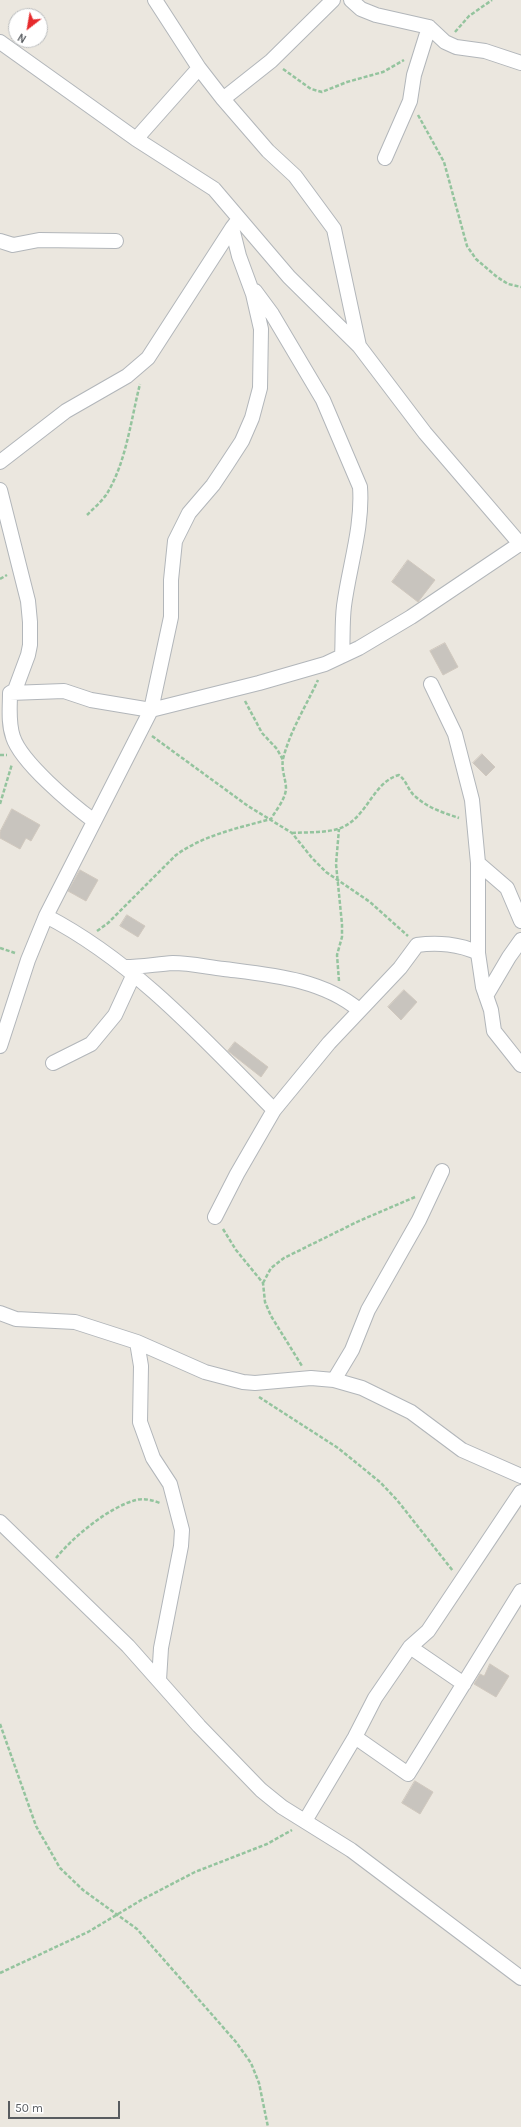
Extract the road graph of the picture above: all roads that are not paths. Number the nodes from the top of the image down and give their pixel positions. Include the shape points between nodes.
1 (155, 0) edge
2 (333, 0) edge
3 (351, 0) edge
4 (429, 27) junction
5 (0, 42) edge
6 (521, 63) edge
7 (199, 68) junction
8 (223, 99) junction
9 (136, 139) junction
10 (385, 158) dead end
11 (235, 224) junction
12 (0, 241) edge
13 (116, 241) dead end
14 (250, 284) junction
15 (359, 346) junction
16 (0, 462) edge
17 (0, 490) edge
18 (521, 544) edge
19 (342, 656) junction
20 (431, 684) dead end
21 (10, 693) junction
22 (151, 710) junction
23 (94, 821) junction
24 (478, 863) junction
25 (46, 916) junction
26 (521, 921) edge
27 (521, 940) edge
28 (478, 953) junction
29 (129, 972) junction
30 (486, 996) junction
31 (359, 1010) junction
32 (0, 1046) edge
33 (53, 1063) dead end
34 (521, 1065) edge
35 (274, 1110) junction
36 (442, 1171) dead end
37 (215, 1216) road end
38 (0, 1313) edge
39 (137, 1342) junction
40 (334, 1380) junction
41 (521, 1476) edge
42 (521, 1492) edge
43 (0, 1522) edge
44 (521, 1591) edge
45 (410, 1647) junction
46 (158, 1680) junction
47 (464, 1684) junction
48 (356, 1737) junction
49 (305, 1820) junction
50 (521, 1978) edge

1 - 7 street
2 - 8 street via 271,61
3 - 4 street via 361,9 376,15
4 - 6 street via 445,42 456,47 485,51
4 - 10 street via 414,75 410,101
5 - 9 street
7 - 8 street
7 - 9 street
8 - 15 street via 268,151 295,176 334,229
9 - 11 street via 214,189
11 - 14 street via 239,256
11 - 15 street
11 - 16 street via 148,358 127,376 66,411
12 - 13 street via 13,245 39,240
14 - 19 street via 272,314 324,400 360,487 359,521 344,607
14 - 22 street via 261,329 260,388 252,418 242,441 213,485 188,513 175,541 171,617
15 - 18 street via 425,433
17 - 21 street via 28,601 30,622 28,655 15,690
18 - 19 street via 411,617
19 - 22 street via 325,664 234,690
20 - 24 street via 455,734 462,756 472,800
21 - 22 street via 64,691 91,700
21 - 23 street via 10,726 20,751
22 - 23 street
23 - 25 street
24 - 26 street via 507,888
24 - 28 street
25 - 29 street via 87,939
25 - 32 street via 28,960
27 - 30 street
28 - 30 street via 479,971
28 - 31 street via 464,947 417,945 400,968
29 - 31 street via 172,963 293,979 340,996
29 - 33 street via 115,1015 91,1044
29 - 35 street via 194,1030
30 - 34 street via 494,1031
31 - 35 street
35 - 37 street via 236,1174
36 - 40 street via 419,1220 368,1310 352,1350
38 - 39 street via 16,1318 75,1322
39 - 40 street via 205,1372 243,1382 311,1378
39 - 46 street via 141,1366 140,1422 153,1458 170,1484 182,1530 161,1648
40 - 41 street via 362,1388 411,1412 462,1450
42 - 45 street via 428,1631
43 - 46 street via 128,1646
44 - 47 street
45 - 47 street
45 - 48 street via 375,1698
46 - 49 street via 261,1790 282,1807
47 - 48 street via 408,1774
48 - 49 street
49 - 50 street via 372,1865

